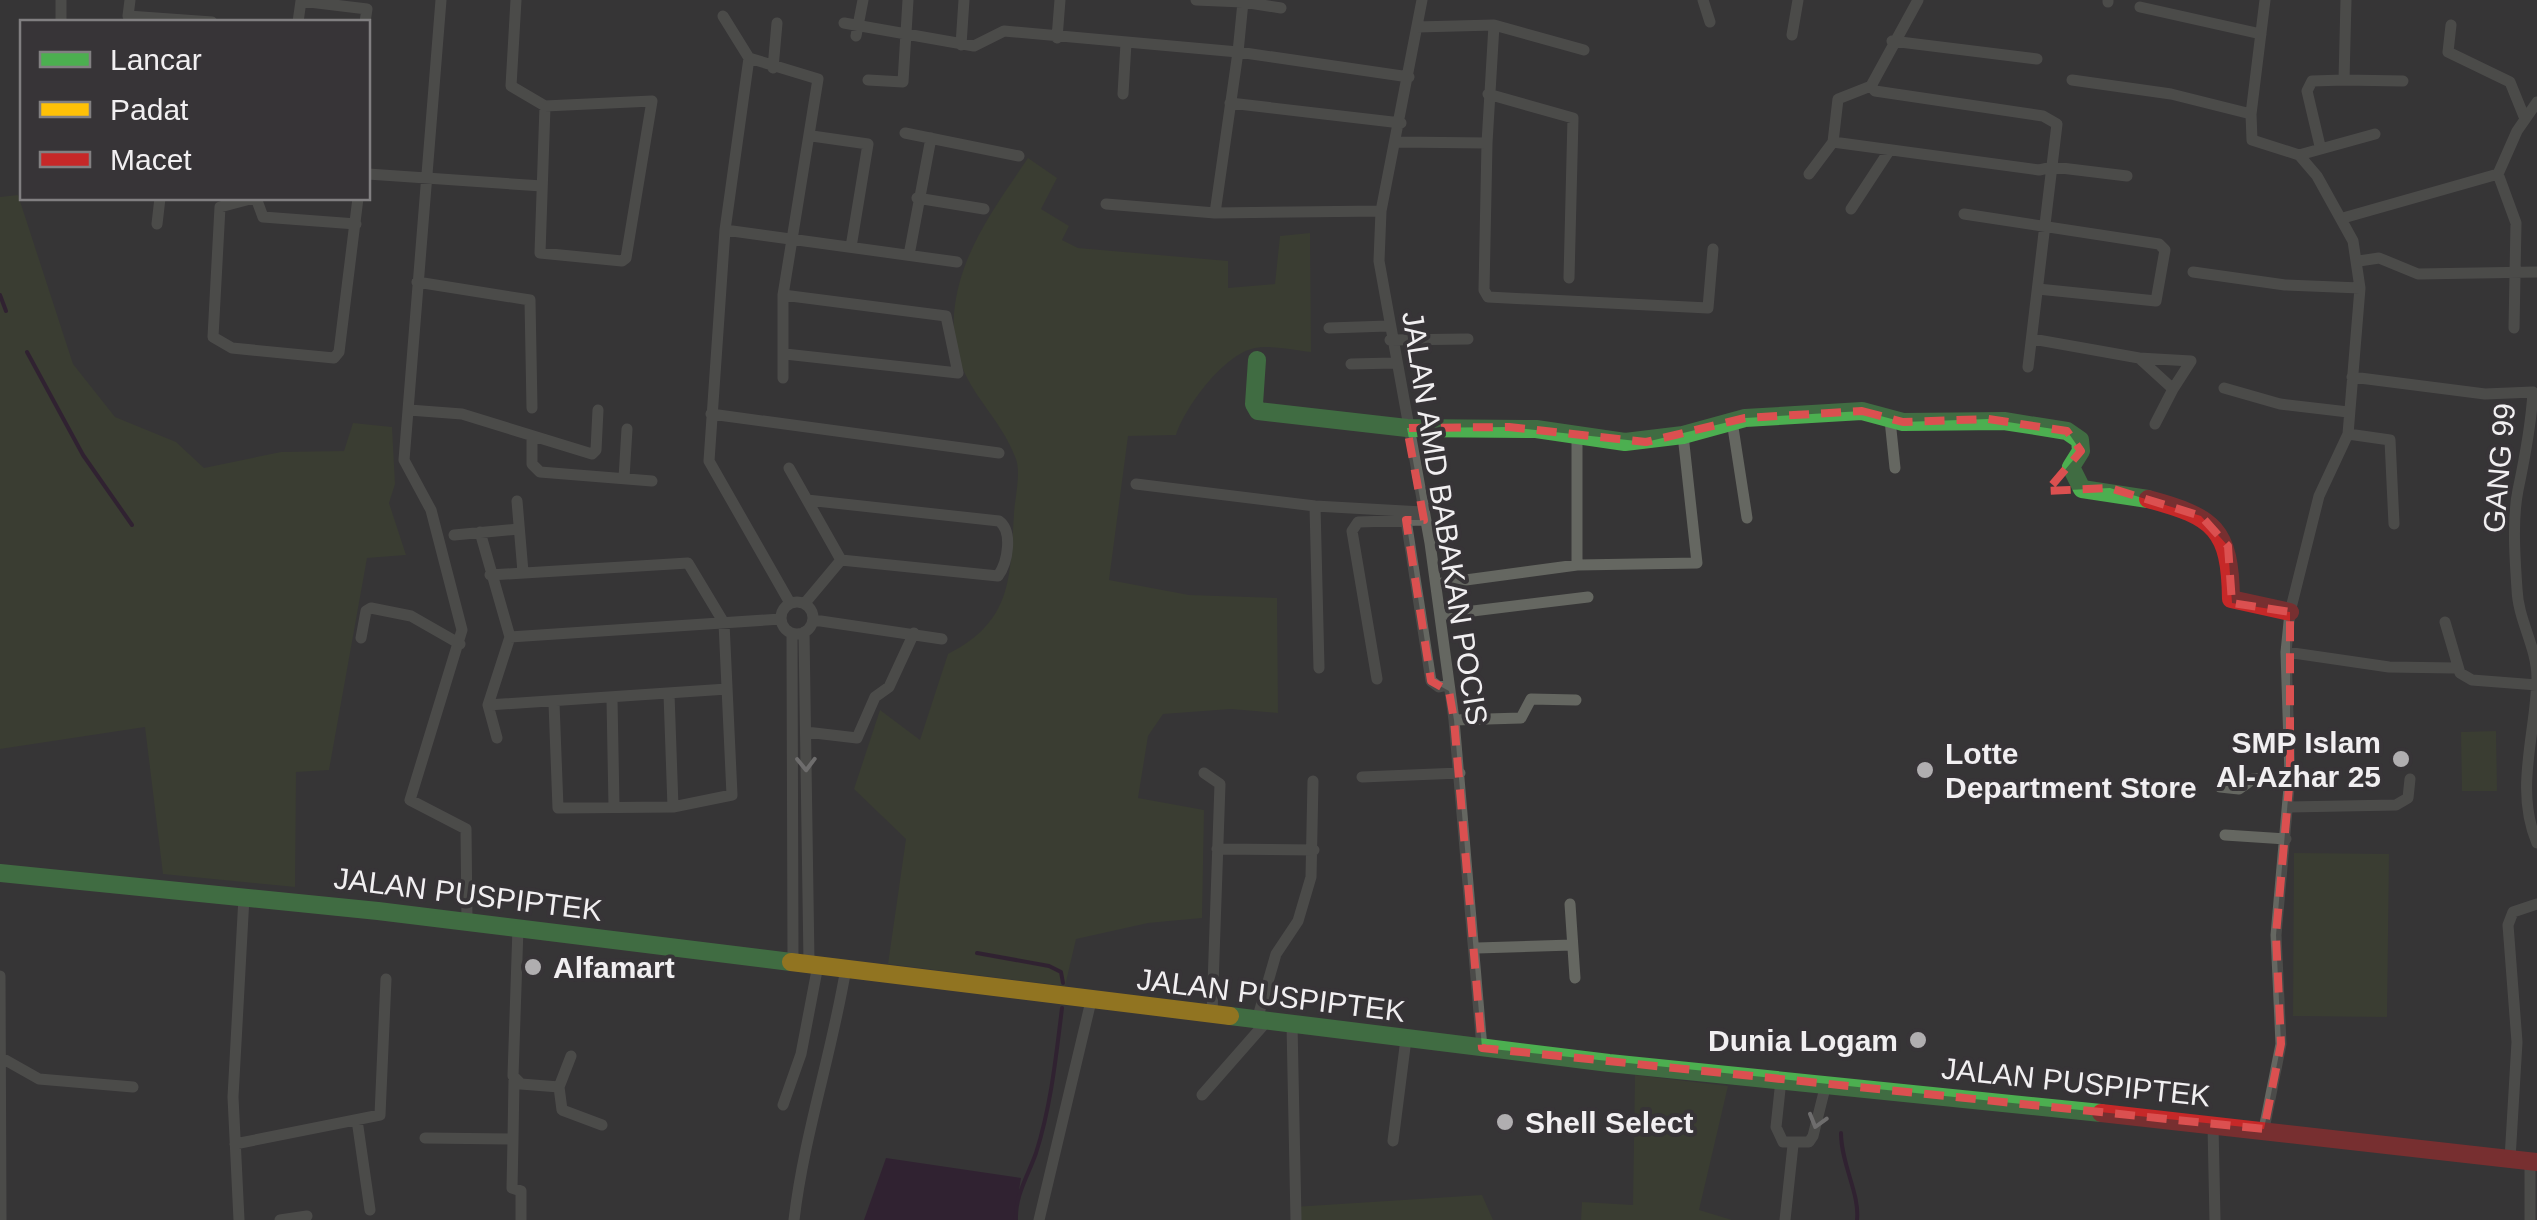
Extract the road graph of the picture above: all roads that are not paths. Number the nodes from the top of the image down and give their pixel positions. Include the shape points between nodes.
1 (130, 0) edge
2 (440, 0) edge
3 (516, 0) edge
4 (863, 0) edge
5 (908, 0) edge
6 (964, 0) edge
7 (1060, 0) edge
8 (1196, 0) edge
9 (1703, 0) edge
10 (1798, 0) edge
11 (1918, 0) edge
12 (2265, 0) edge
13 (2346, 0) edge
14 (305, 1) edge
15 (1418, 1) edge
16 (1243, 2) edge
17 (2140, 7) dead end
18 (1281, 8) dead end
19 (723, 16) dead end
20 (170, 20) edge
21 (365, 20) edge
22 (777, 22) dead end
23 (844, 22) dead end
24 (1710, 22) dead end
25 (1494, 24) junction
26 (2451, 25) dead end
27 (1418, 27) junction
28 (857, 30) junction
29 (909, 34) junction
30 (1792, 34) dead end
31 (2260, 34) junction
32 (1057, 38) junction
33 (1892, 41) junction
34 (1126, 44) junction
35 (961, 45) junction
36 (1584, 50) dead end
37 (1238, 52) junction
38 (749, 58) junction
39 (2037, 59) dead end
40 (773, 68) junction
41 (1409, 77) junction
42 (868, 80) dead end
43 (2072, 80) dead end
44 (2344, 80) junction
45 (2403, 81) dead end
46 (1872, 86) junction
47 (1123, 94) dead end
48 (1488, 94) junction
49 (2537, 102) edge
50 (1230, 103) junction
51 (545, 106) junction
52 (2251, 114) junction
53 (2525, 119) junction
54 (1401, 123) junction
55 (905, 133) dead end
56 (2375, 134) dead end
57 (812, 136) junction
58 (931, 138) junction
59 (1398, 142) junction
60 (1834, 142) junction
61 (1486, 143) junction
62 (2320, 146) junction
63 (1890, 151) junction
64 (1020, 156) dead end
65 (2298, 156) junction
66 (2053, 167) junction
67 (370, 174) edge
68 (1808, 174) dead end
69 (2498, 174) junction
70 (2128, 176) dead end
71 (424, 179) junction
72 (542, 186) junction
73 (916, 198) junction
74 (160, 200) edge
75 (246, 200) edge
76 (256, 200) edge
77 (358, 200) edge
78 (1106, 204) dead end
79 (984, 208) dead end
80 (1851, 209) dead end
81 (1381, 211) junction
82 (1215, 214) junction
83 (1964, 214) dead end
84 (2343, 218) junction
85 (157, 224) dead end
86 (356, 224) junction
87 (2046, 226) junction
88 (726, 230) junction
89 (792, 238) junction
90 (851, 247) junction
91 (1712, 249) dead end
92 (909, 255) junction
93 (957, 262) dead end
94 (2359, 262) junction
95 (2193, 272) dead end
96 (2518, 272) junction
97 (2537, 272) edge
98 (1569, 278) dead end
99 (417, 282) junction
100 (2360, 288) junction
101 (2038, 289) junction
102 (783, 295) junction
103 (1388, 326) junction
104 (1329, 328) dead end
105 (2514, 328) dead end
106 (1468, 339) dead end
107 (2032, 339) junction
108 (1390, 340) junction
109 (785, 354) junction
110 (2139, 358) junction
111 (1257, 360) dead end
112 (1394, 363) junction
113 (1351, 364) dead end
114 (2028, 367) dead end
115 (2352, 377) junction
116 (784, 378) dead end
117 (2224, 388) dead end
118 (2173, 389) junction
119 (2535, 389) edge
120 (532, 408) dead end
121 (409, 410) junction
122 (598, 410) dead end
123 (2348, 412) junction
124 (710, 414) junction
125 (1890, 420) junction
126 (1732, 421) junction
127 (2155, 424) dead end
128 (1407, 428) junction
129 (627, 429) dead end
130 (1576, 432) junction
131 (2348, 434) junction
132 (1683, 435) junction
133 (532, 437) junction
134 (999, 453) dead end
135 (789, 468) dead end
136 (1895, 468) dead end
137 (624, 478) junction
138 (652, 481) dead end
139 (1136, 484) dead end
140 (807, 500) junction
141 (517, 501) dead end
142 (1315, 506) junction
143 (1423, 516) junction
144 (1747, 518) dead end
145 (1406, 520) junction
146 (2394, 524) dead end
147 (519, 529) junction
148 (480, 532) junction
149 (454, 535) dead end
150 (841, 560) junction
151 (1577, 566) junction
152 (523, 572) junction
153 (490, 576) junction
154 (1436, 584) junction
155 (1588, 597) dead end
156 (790, 603) junction
157 (805, 603) junction
158 (2290, 612) junction
159 (1440, 615) junction
160 (781, 619) junction
161 (814, 620) junction
162 (2445, 622) dead end
163 (724, 623) junction
164 (798, 632) junction
165 (914, 633) junction
166 (510, 637) junction
167 (361, 638) dead end
168 (942, 639) dead end
169 (460, 644) junction
170 (2286, 652) junction
171 (1320, 668) dead end
172 (2455, 668) junction
173 (1377, 678) dead end
174 (2537, 685) edge
175 (1448, 686) junction
176 (727, 690) junction
177 (669, 694) junction
178 (612, 699) junction
179 (1576, 700) dead end
180 (554, 703) junction
181 (488, 705) junction
182 (1454, 720) junction
183 (806, 732) junction
184 (496, 738) dead end
185 (1204, 773) dead end
186 (1460, 773) junction
187 (2290, 776) junction
188 (1362, 777) dead end
189 (2410, 779) dead end
190 (1313, 781) dead end
191 (2220, 788) dead end
192 (614, 806) junction
193 (673, 806) junction
194 (2289, 807) junction
195 (807, 808) junction
196 (792, 809) junction
197 (2225, 835) dead end
198 (2286, 839) junction
199 (2537, 843) edge
200 (1217, 849) junction
201 (1314, 850) junction
202 (0, 873) edge
203 (244, 897) junction
204 (1570, 904) dead end
205 (2537, 904) edge
206 (467, 922) junction
207 (518, 928) junction
208 (1572, 945) junction
209 (1477, 948) junction
210 (807, 962) junction
211 (846, 968) junction
212 (0, 976) edge
213 (1575, 978) dead end
214 (386, 979) dead end
215 (1091, 1001) junction
216 (1212, 1014) junction
217 (1262, 1021) junction
218 (1292, 1024) junction
219 (1406, 1039) junction
220 (1482, 1048) junction
221 (0, 1056) edge
222 (572, 1056) dead end
223 (514, 1080) junction
224 (1782, 1080) junction
225 (1826, 1084) junction
226 (133, 1087) dead end
227 (558, 1087) junction
228 (1202, 1095) dead end
229 (783, 1106) dead end
230 (357, 1120) junction
231 (602, 1125) dead end
232 (2213, 1125) junction
233 (2264, 1129) junction
234 (425, 1138) dead end
235 (513, 1139) junction
236 (1393, 1141) dead end
237 (235, 1144) junction
238 (1793, 1145) junction
239 (2510, 1159) junction
240 (2534, 1162) edge
241 (370, 1210) dead end
242 (307, 1216) dead end
243 (1, 1220) edge
244 (239, 1220) edge
245 (280, 1220) edge
246 (521, 1220) edge
247 (794, 1220) edge
248 (1039, 1220) edge
249 (1296, 1220) edge
250 (1785, 1220) edge
251 (2214, 1220) edge
252 (2530, 1220) edge

1 - 20 street via 128,16
2 - 71 street
3 - 51 street via 510,86
4 - 28 street
5 - 29 street
6 - 35 street
7 - 32 street
8 - 16 street
9 - 24 street
10 - 30 street
11 - 33 street
12 - 31 street
13 - 44 street
14 - 21 street via 367,9
15 - 27 street, JALAN AMD BABAKAN POCIS
16 - 18 street
16 - 37 street
17 - 31 street
19 - 38 street
22 - 40 street
23 - 28 street
25 - 27 street
25 - 36 street
25 - 48 street
26 - 53 street via 2448,52 2510,82
27 - 41 street, JALAN AMD BABAKAN POCIS
28 - 29 street
29 - 35 street
29 - 42 street via 903,82
31 - 52 street
32 - 34 street
32 - 35 street via 998,31 980,45
33 - 39 street
33 - 46 street
34 - 37 street
34 - 47 street
37 - 41 street
37 - 50 street
38 - 40 street
38 - 88 street
40 - 57 street via 818,79
41 - 54 street, JALAN AMD BABAKAN POCIS
43 - 52 street via 2186,96
44 - 45 street
44 - 62 street via 2308,84
46 - 60 street via 1838,99
46 - 66 street via 1884,94 2049,118 2057,124
48 - 61 street
48 - 98 street via 1572,118
49 - 53 street
50 - 54 street
50 - 82 street
51 - 72 street
51 - 72 street via 652,101 626,258 541,254
52 - 65 street via 2255,142
53 - 69 street
54 - 59 street, JALAN AMD BABAKAN POCIS
55 - 58 street
56 - 62 street
57 - 89 street
57 - 90 street via 867,144
58 - 64 street
58 - 73 street
59 - 61 street
59 - 81 street, JALAN AMD BABAKAN POCIS
60 - 63 street
60 - 68 street
61 - 91 street via 1488,297 1708,308
62 - 65 street
63 - 66 street
63 - 80 street
65 - 84 street
66 - 70 street
66 - 87 street
67 - 71 street
69 - 84 street
69 - 96 street via 2516,223
71 - 72 street
71 - 99 street
73 - 79 street
73 - 92 street
74 - 85 street
75 - 86 street via 222,205 218,219 210,331 232,348 336,358
76 - 86 street via 263,217
77 - 86 street
78 - 82 street
81 - 82 street
81 - 103 street, JALAN AMD BABAKAN POCIS via 1378,261
83 - 87 street
84 - 94 street
87 - 101 street
87 - 101 street via 2159,244 2165,254 2156,300
88 - 89 street
88 - 124 street
89 - 90 street
89 - 102 street
90 - 92 street
92 - 93 street
94 - 96 street via 2379,258 2418,274
94 - 100 street
95 - 100 street
96 - 97 street
96 - 105 street
99 - 120 street via 530,300
99 - 121 street
100 - 115 street
101 - 107 street
102 - 109 street
102 - 109 street via 946,316 958,373
103 - 104 street
103 - 108 street, JALAN AMD BABAKAN POCIS
106 - 108 street
107 - 110 street
107 - 114 street
108 - 112 street, JALAN AMD BABAKAN POCIS
109 - 116 street
110 - 118 street
110 - 118 street via 2191,361
111 - 128 main road via 1258,411
112 - 113 street
112 - 128 street, JALAN AMD BABAKAN POCIS
115 - 119 street, GANG 99 via 2486,394
115 - 123 street
117 - 123 street via 2280,404
118 - 127 street
119 - 174 street, GANG 99 via 2518,496 2516,594
121 - 133 street via 462,414
121 - 169 street via 404,462 431,510
122 - 133 street via 594,453
123 - 131 street
124 - 134 street
124 - 156 street via 710,467
125 - 126 main road via 1862,411
125 - 136 street
125 - 158 main road via 1988,419 2074,433 2081,451 2072,466 2082,489 2110,488 2201,516 2228,546 2231,599
126 - 132 main road
126 - 144 street
128 - 130 main road
128 - 143 street, JALAN AMD BABAKAN POCIS
129 - 137 street
130 - 132 main road via 1625,442
130 - 151 street
131 - 146 street via 2390,440
131 - 158 street via 2319,496
132 - 151 street via 1698,562
133 - 137 street via 532,464 540,472
135 - 140 street
137 - 138 street
139 - 142 street
140 - 150 street
140 - 150 street via 999,520 1007,531 998,576
141 - 147 street
142 - 143 street
142 - 171 street
143 - 145 street
143 - 154 street, JALAN AMD BABAKAN POCIS
145 - 173 street via 1358,522 1352,531
145 - 175 street via 1431,681
147 - 148 street
147 - 152 street
148 - 149 street
148 - 153 street
150 - 157 street
151 - 154 street
152 - 153 street
152 - 163 street via 684,560
153 - 166 street
154 - 159 street, JALAN AMD BABAKAN POCIS
155 - 159 street
156 - 157 street
156 - 160 street
157 - 161 street
158 - 170 street
159 - 175 street, JALAN AMD BABAKAN POCIS
160 - 163 street
160 - 164 street
161 - 164 street
161 - 165 street
162 - 172 street
163 - 166 street
163 - 176 street
164 - 183 street
164 - 196 street
165 - 168 street
165 - 183 street via 857,738
166 - 181 street
167 - 169 street via 371,608 411,616
169 - 206 street via 410,800 466,829
170 - 172 street via 2389,667
170 - 187 street
172 - 174 street via 2472,680
174 - 199 street, GANG 99 via 2526,783
175 - 182 street, JALAN AMD BABAKAN POCIS
176 - 177 street
176 - 193 street via 732,796
177 - 178 street
177 - 193 street
178 - 180 street
178 - 192 street
179 - 182 street via 1530,700 1521,718
180 - 181 street
180 - 192 street via 556,805
181 - 184 street
182 - 186 street, JALAN AMD BABAKAN POCIS
183 -> 195 street
185 - 200 street via 1220,784
186 - 188 street
186 - 209 street, JALAN AMD BABAKAN POCIS
187 - 191 street
187 - 194 street
189 - 194 street via 2408,798 2396,805
190 - 201 street
192 - 193 street
194 - 198 street
195 - 196 street
195 - 210 street
196 - 210 street
197 - 198 street
198 - 233 street via 2276,934 2281,1044
200 - 201 street
200 - 216 street
201 - 217 street via 1298,921 1276,954
202 - 203 main road, JALAN PUSPIPTEK
203 - 206 main road, JALAN PUSPIPTEK
203 - 237 street
204 - 208 street
205 - 239 street via 2513,912 2508,926 2517,1042
206 - 207 main road, JALAN PUSPIPTEK
207 - 210 main road, JALAN PUSPIPTEK
207 - 223 street
208 - 209 street
208 - 213 street
209 - 220 street, JALAN AMD BABAKAN POCIS
210 - 211 main road, JALAN PUSPIPTEK
210 - 229 street via 802,1054
211 - 215 main road, JALAN PUSPIPTEK
211 - 247 street
212 - 221 street
214 - 230 street via 381,1114
215 - 216 main road, JALAN PUSPIPTEK
215 - 248 street
216 - 217 main road, JALAN PUSPIPTEK
217 - 218 main road, JALAN PUSPIPTEK
217 - 228 street
218 - 219 main road, JALAN PUSPIPTEK
218 - 249 street
219 - 220 main road, JALAN PUSPIPTEK
219 - 236 street
220 - 224 main road, JALAN PUSPIPTEK
221 - 226 street via 39,1078
221 - 243 street
222 - 227 street
223 - 227 street
223 - 235 street
224 - 225 main road, JALAN PUSPIPTEK
224 - 238 street via 1776,1127
225 - 232 main road, JALAN PUSPIPTEK
225 -> 238 street via 1814,1136
227 - 231 street via 562,1110
230 - 237 street
230 - 241 street
232 - 233 main road, JALAN PUSPIPTEK
232 - 251 street
233 - 239 main road, JALAN PUSPIPTEK
234 - 235 street
235 - 246 street via 512,1189 521,1192
237 - 244 street
238 - 250 street
239 - 240 main road, JALAN PUSPIPTEK
240 - 252 street
242 - 245 street

